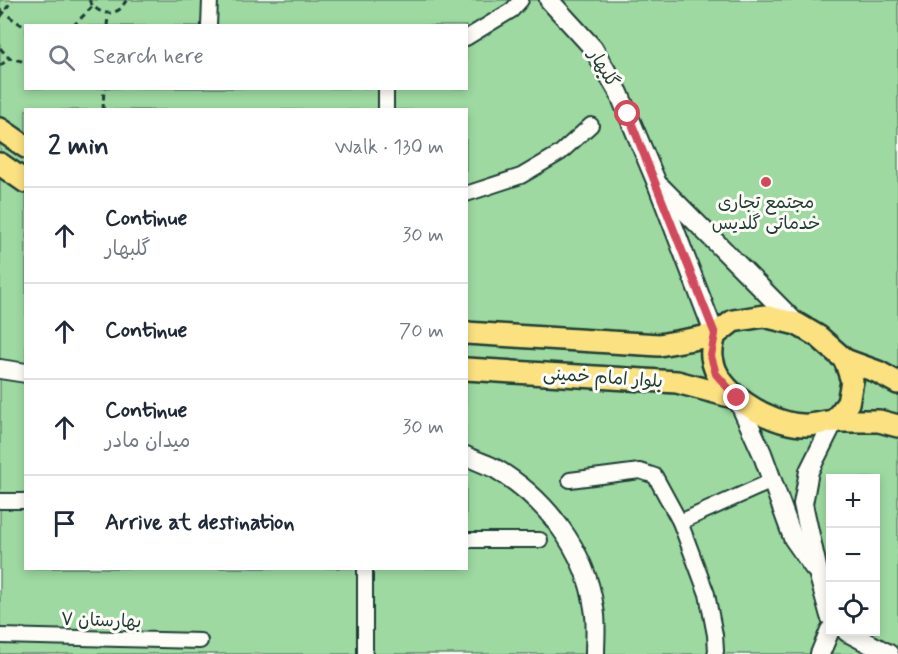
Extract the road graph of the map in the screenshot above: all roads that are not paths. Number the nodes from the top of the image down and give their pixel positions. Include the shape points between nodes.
1 (210, 0) edge
2 (521, 0) edge
3 (549, 0) edge
4 (210, 24) edge
5 (468, 37) edge
6 (386, 90) edge
7 (386, 108) edge
8 (591, 125) dead end
9 (0, 129) edge
10 (24, 146) edge
11 (0, 164) edge
12 (24, 181) edge
13 (656, 181) junction
14 (468, 193) edge
15 (797, 324) junction
16 (468, 333) edge
17 (715, 334) junction
18 (845, 360) junction
19 (0, 369) edge
20 (468, 369) edge
21 (24, 373) edge
22 (898, 382) edge
23 (737, 398) junction
24 (834, 421) junction
25 (898, 426) edge
26 (468, 457) edge
27 (570, 480) dead end
28 (772, 481) junction
29 (0, 501) edge
30 (24, 501) edge
31 (680, 522) junction
32 (468, 540) edge
33 (540, 540) dead end
34 (365, 570) edge
35 (819, 576) junction
36 (826, 599) edge
37 (0, 636) edge
38 (828, 636) edge
39 (854, 636) edge
40 (200, 641) dead end
41 (718, 653) edge
42 (365, 654) edge
43 (595, 654) edge
44 (820, 654) edge
45 (890, 654) edge

1 - 4 street
2 - 5 street via 512,10
3 - 13 street, گلبهار via 593,48 619,93
6 - 7 street
8 - 14 street via 560,153 521,176
9 - 10 main road
11 - 12 main road
13 - 15 street
13 - 17 street, گلبهار
15 - 17 main road via 764,316 733,321
15 - 18 main road
16 - 17 main road, بلوار امام خمینی via 659,345
17 - 23 main road via 711,356 716,374
18 - 22 main road
18 - 24 main road via 852,381 848,403
19 - 21 street
20 - 23 main road, بلوار امام خمینی via 677,382
23 - 24 main road via 769,418 802,425
23 - 28 street
24 - 25 main road via 879,421
24 - 35 street via 809,471 804,504
26 - 43 street via 496,469 531,494 561,527 583,567 595,608
27 - 31 street via 640,471 654,476
28 - 31 street
28 - 35 street via 793,538
29 - 30 street
31 - 41 street via 707,594
32 - 33 street
34 - 42 street
35 - 36 street
37 - 40 street, بهارستان ۷
38 - 44 street
39 - 45 street

